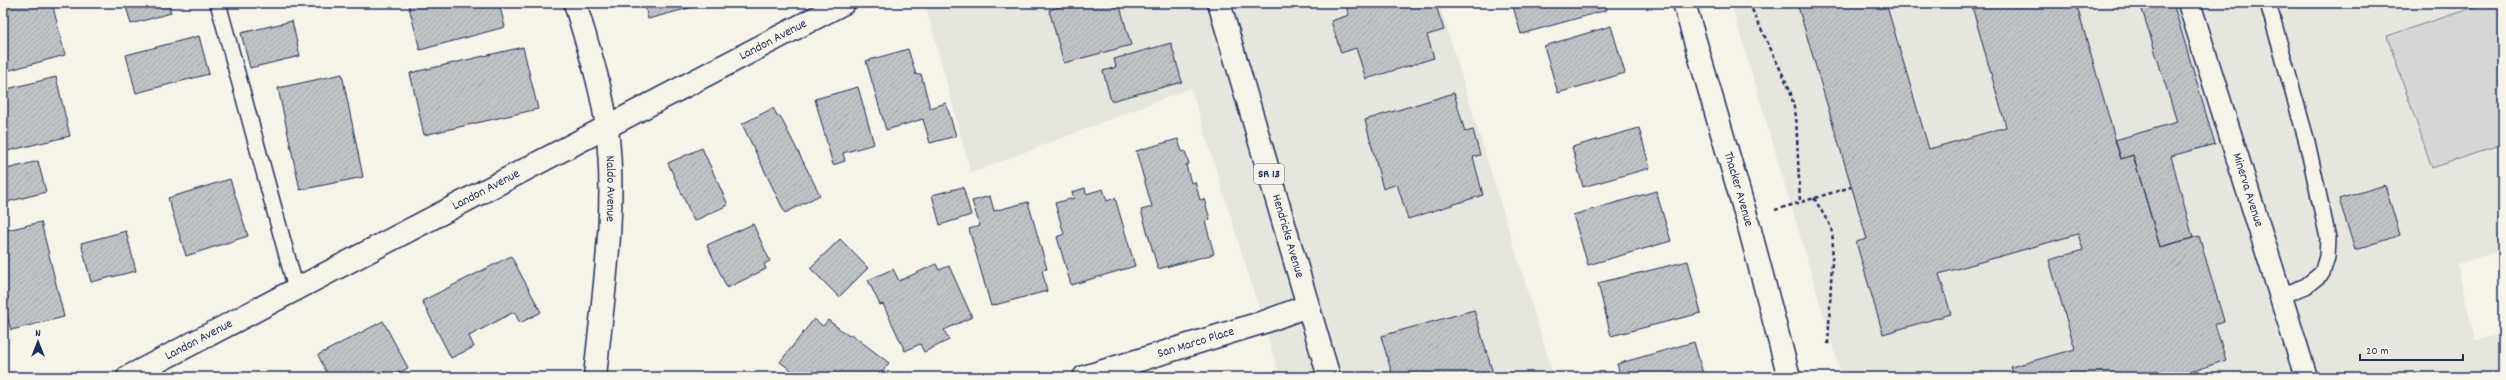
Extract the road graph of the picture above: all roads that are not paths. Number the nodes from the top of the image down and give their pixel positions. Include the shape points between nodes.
1 (218, 3) edge
2 (575, 3) edge
3 (844, 3) edge
4 (1219, 3) edge
5 (1684, 3) edge
6 (2189, 3) edge
7 (2268, 3) edge
8 (607, 128) junction
9 (296, 289) junction
10 (2280, 296) junction
11 (1307, 306) junction
12 (128, 377) edge
13 (595, 377) edge
14 (1084, 377) edge
15 (1329, 377) edge
16 (1789, 377) edge
17 (2306, 377) edge

1 - 9 lane
2 - 8 street, Naldo Avenue
3 - 8 street, Landon Avenue
4 - 11 street, Hendricks Avenue / SR 13
5 - 16 street, Thacker Avenue via 1747,219
6 - 10 street, Minerva Avenue
7 - 10 lane via 2307,142 2328,238 2327,257 2322,273 2306,286
8 - 9 street, Landon Avenue
8 - 13 street, Naldo Avenue via 611,206
9 - 12 street, Landon Avenue
10 - 17 street, Minerva Avenue
11 - 14 street, San Marco Place via 1267,322
11 - 15 street, Hendricks Avenue / SR 13

